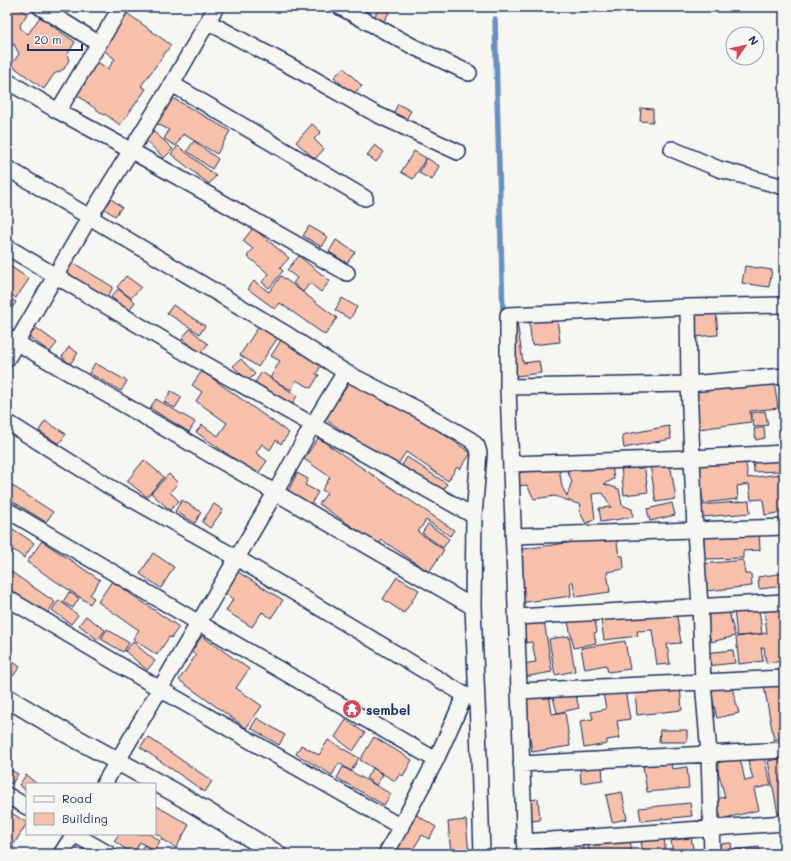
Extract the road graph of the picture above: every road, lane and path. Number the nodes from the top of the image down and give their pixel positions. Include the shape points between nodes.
1 (40, 7) edge
2 (121, 7) edge
3 (216, 7) edge
4 (340, 7) edge
5 (208, 22) junction
6 (98, 43) junction
7 (469, 73) dead end
8 (7, 81) edge
9 (172, 84) junction
10 (58, 111) junction
11 (672, 149) dead end
12 (130, 150) junction
13 (458, 152) dead end
14 (7, 168) edge
15 (784, 187) edge
16 (365, 198) dead end
17 (89, 218) junction
18 (7, 247) edge
19 (347, 273) dead end
20 (56, 276) junction
21 (784, 305) edge
22 (688, 307) junction
23 (12, 340) edge
24 (7, 359) edge
25 (345, 372) junction
26 (784, 376) edge
27 (689, 384) junction
28 (508, 387) junction
29 (7, 422) edge
30 (312, 426) junction
31 (784, 453) edge
32 (692, 458) junction
33 (511, 464) junction
34 (275, 493) junction
35 (7, 510) edge
36 (474, 516) junction
37 (784, 527) edge
38 (695, 530) junction
39 (513, 536) junction
40 (237, 558) junction
41 (7, 598) edge
42 (784, 602) edge
43 (700, 606) junction
44 (473, 607) junction
45 (516, 616) junction
46 (199, 623) junction
47 (784, 678) edge
48 (702, 682) junction
49 (160, 689) junction
50 (519, 690) junction
51 (470, 696) junction
52 (7, 698) edge
53 (784, 750) edge
54 (709, 754) junction
55 (118, 760) junction
56 (436, 760) junction
57 (521, 764) junction
58 (105, 783) edge
59 (7, 795) edge
60 (26, 806) edge
61 (784, 823) edge
62 (401, 827) junction
63 (711, 829) junction
64 (73, 835) edge
65 (76, 835) edge
66 (524, 848) edge
67 (61, 854) edge
68 (109, 854) edge
69 (277, 854) edge
70 (386, 854) edge
71 (482, 854) edge
72 (712, 854) edge

1 - 6 street
2 - 6 street
3 - 5 street
4 - 7 street
5 - 9 street
5 - 13 street via 376,114
6 - 10 street
8 - 10 street
9 - 12 street
9 - 16 street
10 - 12 street
11 - 15 street via 719,169
12 - 17 street
12 - 19 street
14 - 17 street
17 - 20 street
17 - 25 street
18 - 20 street
20 - 23 street
20 - 30 street
21 - 22 street
22 - 27 street
22 - 28 street via 508,315
23 - 24 street
23 - 34 street
25 - 30 street
25 - 36 street via 418,410 477,446 480,453
26 - 27 street
27 - 28 street
27 - 32 street
28 - 33 street
29 - 40 street via 110,487
30 - 34 street
30 - 36 street
31 - 32 street
32 - 33 street
32 - 38 street
33 - 39 street
34 - 40 street
34 - 44 street
35 - 46 street
36 - 44 street
37 - 38 street
38 - 39 street
38 - 43 street
39 - 45 street
40 - 46 street
40 - 51 street
41 - 49 street
42 - 43 street
43 - 45 street
43 - 48 street
44 - 51 street
45 - 50 street
46 - 49 street
46 - 56 street
47 - 48 street
48 - 50 street
48 - 54 street
49 - 55 street
49 - 62 street
50 - 57 street
51 - 56 street
51 - 71 street via 478,725
52 - 55 street
53 - 54 street
54 - 57 street
54 - 63 street
55 - 58 street
55 - 69 street
56 - 62 street
57 - 66 street
59 - 60 street
61 - 63 street
62 - 70 street
63 - 66 street
63 - 72 street
64 - 67 street
65 - 68 street

